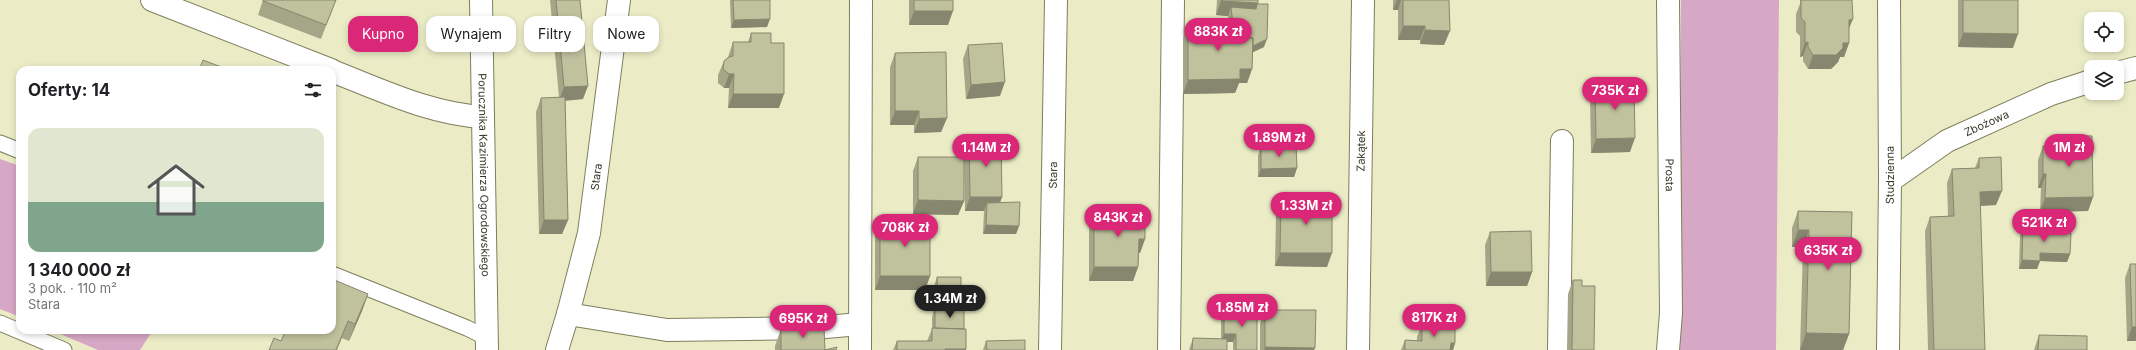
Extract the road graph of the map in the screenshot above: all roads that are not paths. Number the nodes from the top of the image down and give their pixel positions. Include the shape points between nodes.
1 (152, 0) edge
2 (481, 0) edge
3 (619, 0) edge
4 (861, 0) edge
5 (1056, 0) edge
6 (1174, 0) edge
7 (1363, 0) edge
8 (1668, 0) edge
9 (1889, 0) edge
10 (321, 66) edge
11 (2136, 68) edge
12 (2124, 71) edge
13 (336, 72) edge
14 (2084, 83) edge
15 (483, 117) junction
16 (1562, 141) dead end
17 (0, 144) edge
18 (16, 150) edge
19 (1890, 181) junction
20 (336, 276) edge
21 (568, 314) junction
22 (0, 324) edge
23 (860, 324) junction
24 (16, 330) edge
25 (25, 334) edge
26 (487, 344) edge
27 (64, 350) edge
28 (557, 350) edge
29 (860, 350) edge
30 (1050, 350) edge
31 (1169, 350) edge
32 (1358, 350) edge
33 (1559, 350) edge
34 (1668, 350) edge
35 (1888, 350) edge

1 - 10 street
2 - 15 street, Porucznika Kazimierza Ogrodowskiego
3 - 21 street, Stara via 589,233
4 - 23 street
5 - 30 street, Stara
6 - 31 street
7 - 32 street, Zakątek
8 - 34 street, Prosta via 1671,313
9 - 19 street, Studzienna
11 - 12 street
13 - 15 street via 426,107 462,116
14 - 19 street, Zbożowa via 2051,94 1948,141
15 - 26 street, Porucznika Kazimierza Ogrodowskiego
16 - 33 street
17 - 18 lane
19 - 35 street, Studzienna
20 - 26 lane via 467,328
21 - 23 street via 667,330 814,328
21 - 28 street, Stara
22 - 24 lane
23 - 29 street
25 - 27 lane

